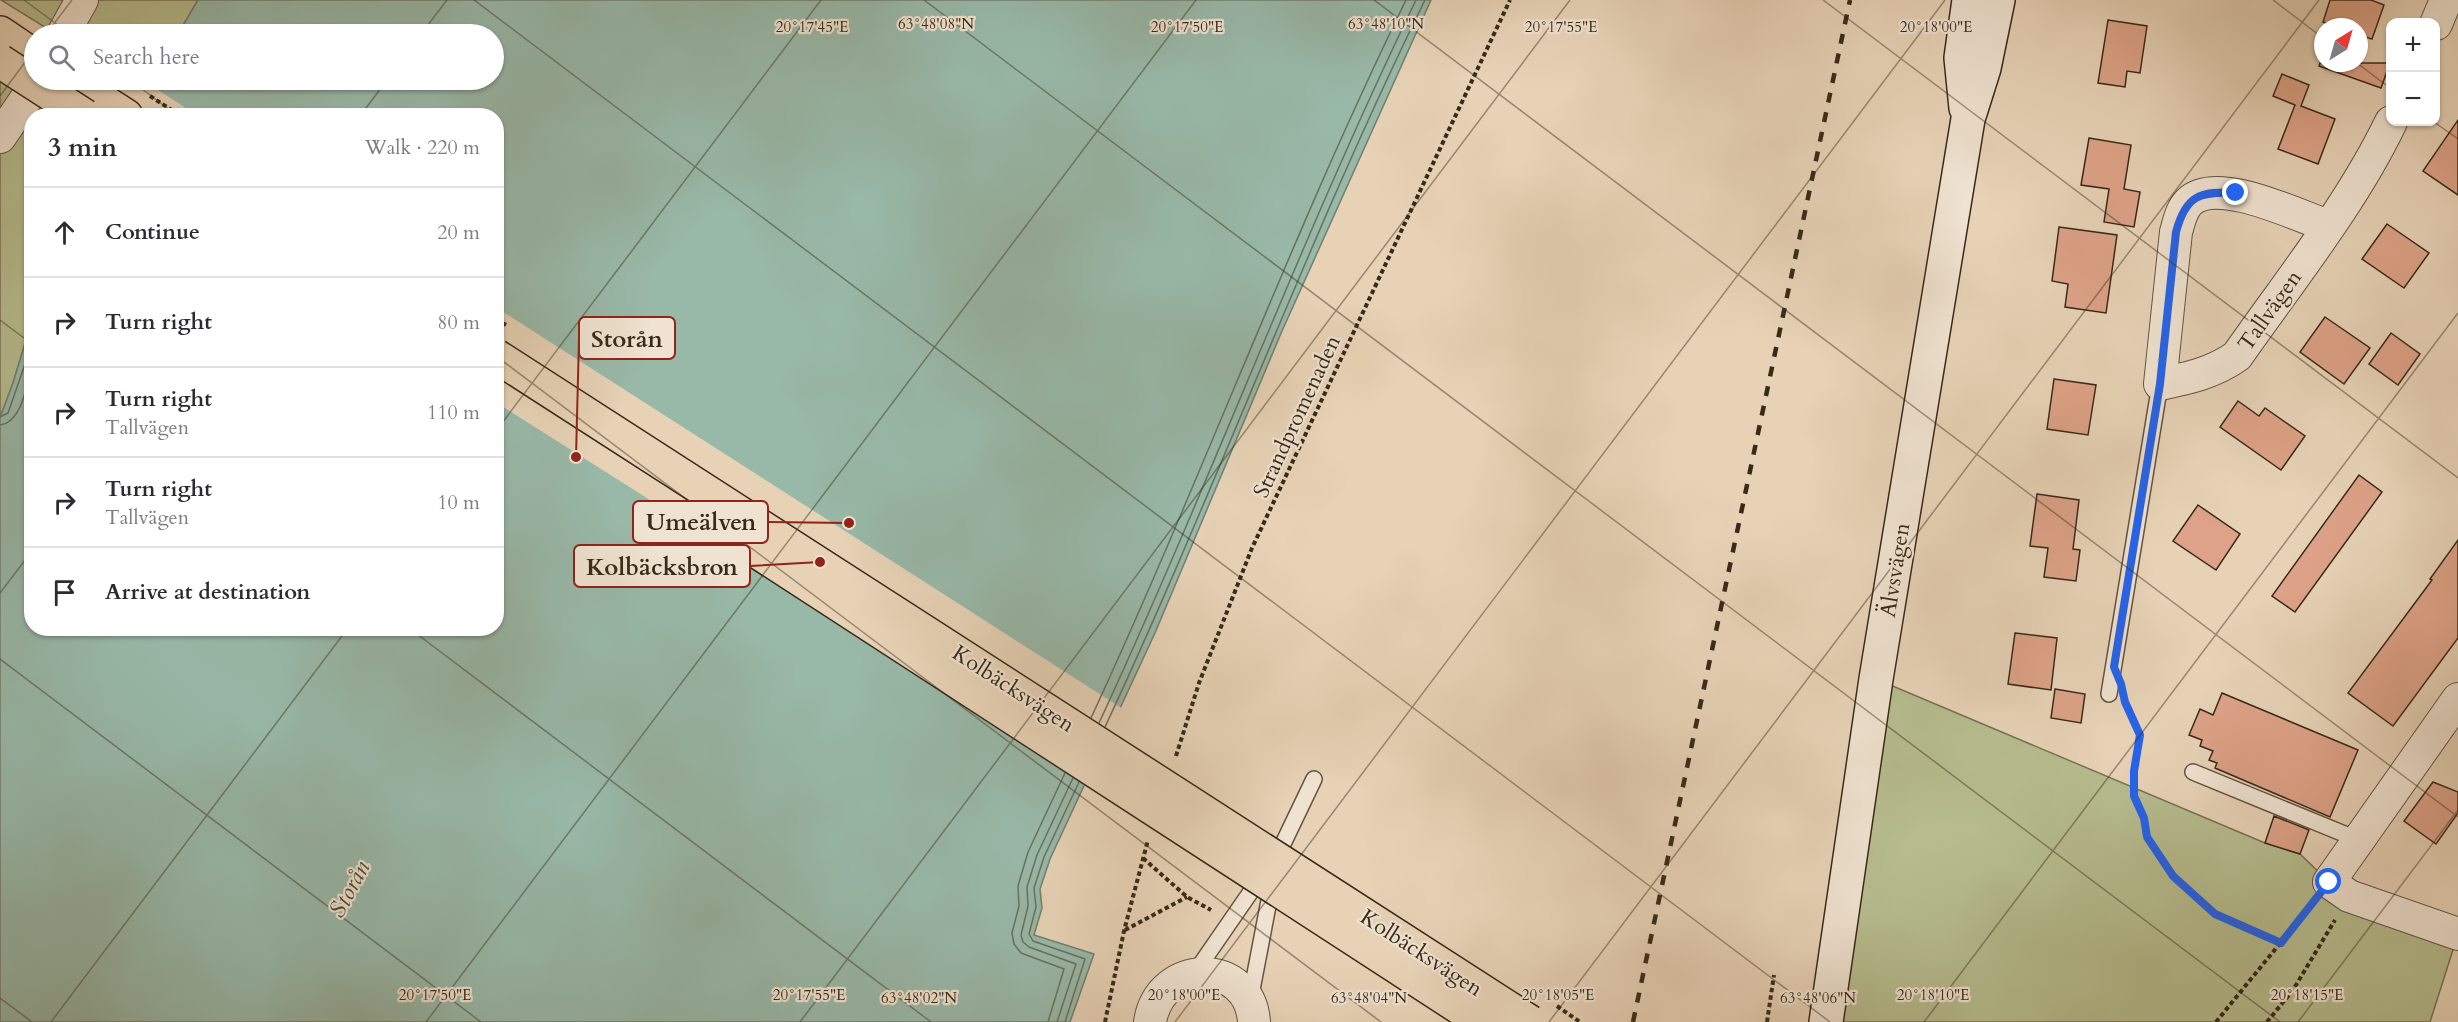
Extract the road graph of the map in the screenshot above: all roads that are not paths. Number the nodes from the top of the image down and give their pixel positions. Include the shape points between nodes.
1 (82, 0) edge
2 (1969, 0) edge
3 (1998, 0) edge
4 (2446, 0) edge
5 (2438, 18) edge
6 (69, 24) edge
7 (0, 33) edge
8 (24, 49) edge
9 (0, 61) edge
10 (24, 77) edge
11 (32, 90) edge
12 (45, 90) edge
13 (86, 90) edge
14 (73, 108) edge
15 (114, 108) edge
16 (1968, 119) junction
17 (2389, 126) edge
18 (0, 137) edge
19 (2328, 226) junction
20 (504, 361) edge
21 (2160, 384) junction
22 (504, 388) edge
23 (2109, 694) dead end
24 (2458, 699) edge
25 (2193, 772) dead end
26 (1314, 779) dead end
27 (2359, 840) junction
28 (1281, 848) junction
29 (2458, 934) edge
30 (1194, 974) junction
31 (1253, 1016) edge
32 (1150, 1022) edge
33 (1482, 1022) edge
34 (1530, 1022) edge
35 (1826, 1022) edge

1 - 6 street
2 - 16 main road, Älvsvägen via 1961,58
3 - 16 main road, Älvsvägen via 1984,68
4 - 5 street
7 - 8 highway
9 - 10 highway, bridge
11 - 18 street
12 - 14 highway, bridge
13 - 15 highway
16 - 35 main road, Älvsvägen via 1878,668
17 - 19 street, Tallvägen
19 - 21 street, Tallvägen via 2237,356 2220,368
19 - 21 street via 2236,193 2202,194 2188,203 2176,232
20 - 34 highway, Kolbäcksvägen, bridge
21 - 23 lane
22 - 33 highway, Kolbäcksvägen, bridge
24 - 27 street
25 - 27 lane
26 - 28 lane
27 - 29 street via 2339,889
28 - 30 lane
28 - 31 lane via 1260,939
30 - 31 street via 1218,975 1230,981 1240,989
30 - 32 street via 1181,977 1163,991

